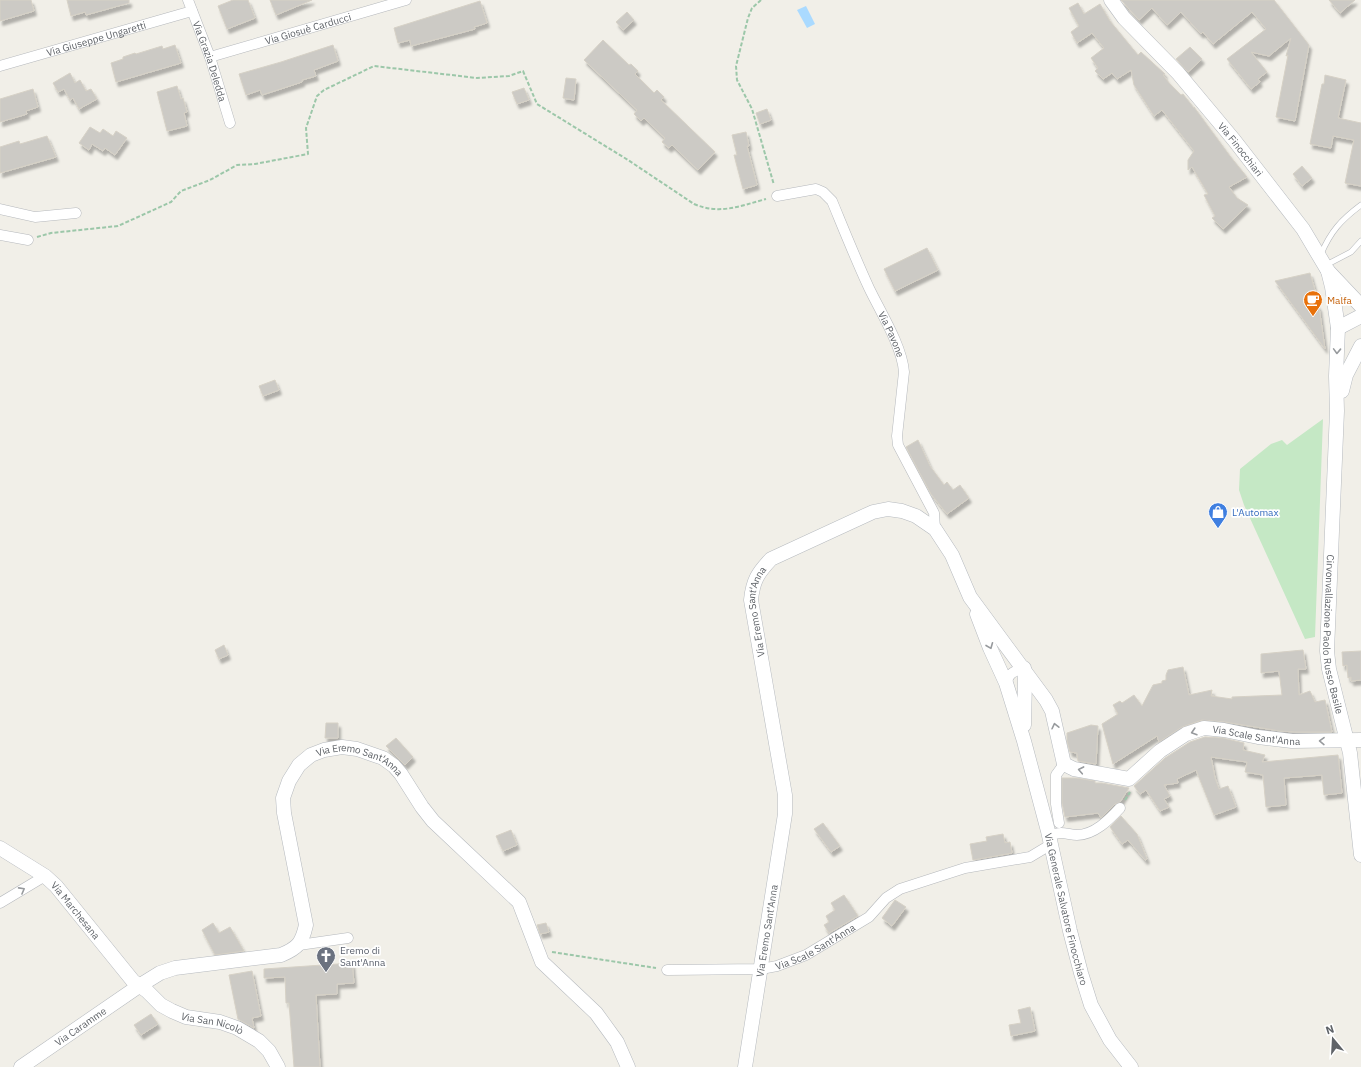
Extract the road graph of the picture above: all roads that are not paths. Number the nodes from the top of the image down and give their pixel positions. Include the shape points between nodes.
1 (188, 0) edge
2 (406, 0) edge
3 (1111, 0) edge
4 (192, 11) junction
5 (210, 57) junction
6 (0, 66) edge
7 (230, 123) dead end
8 (777, 196) road end
9 (1361, 204) edge
10 (0, 209) edge
11 (76, 213) dead end
12 (0, 235) edge
13 (28, 240) road end
14 (1361, 241) edge
15 (1324, 264) junction
16 (1361, 306) edge
17 (1361, 316) edge
18 (1338, 328) junction
19 (1361, 346) edge
20 (1337, 411) junction
21 (935, 529) junction
22 (970, 597) junction
23 (1024, 668) junction
24 (1006, 683) junction
25 (1024, 741) junction
26 (1354, 741) edge
27 (1064, 764) junction
28 (1120, 808) road end
29 (1058, 822) dead end
30 (1049, 840) junction
31 (0, 848) edge
32 (1361, 855) edge
33 (44, 876) junction
34 (0, 903) edge
35 (348, 938) dead end
36 (299, 945) junction
37 (761, 969) junction
38 (667, 970) road end
39 (139, 986) junction
40 (21, 1067) edge
41 (278, 1067) edge
42 (628, 1067) edge
43 (745, 1067) edge
44 (1131, 1067) edge

1 - 4 street, Via Grazia Deledda
2 - 5 street, Via Giosuè Carducci
3 - 15 street, Via Finocchiari via 1124,18 1178,73 1234,140 1303,229
4 - 5 street, Via Grazia Deledda
4 - 6 street, Via Giuseppe Ungaretti
5 - 7 street, Via Grazia Deledda
8 - 21 street, Via Pavone via 816,189 823,192 832,202 902,359 904,372 898,445 934,513
9 - 15 lane via 1337,226 1327,240
10 - 11 street via 35,217
12 - 13 street
14 - 15 lane via 1351,252
15 - 16 street, Via Finocchiari
15 - 18 street via 1332,287
17 - 18 street
18 -> 20 street
19 - 20 street via 1346,375
20 - 26 street, Cirvonvallazione Paolo Russo Basile via 1327,651 1329,669
21 - 22 street, Via Eremo Sant'Anna via 952,555
21 - 37 street, Via Eremo Sant'Anna via 916,516 902,511 888,509 873,512 771,559 762,568 752,587 751,600 785,795 785,814
22 - 23 street, Via Eremo Sant'Anna
22 -> 24 street
23 - 24 street via 1012,673
23 - 25 street
27 -> 23 street, Via Eremo Sant'Anna via 1052,712
24 - 25 street
25 - 30 street, Via Generale Salvatore Finocchiaro
26 -> 27 street, Via Scale Sant'Anna via 1292,741 1204,728 1186,734 1129,779 1074,769
26 - 32 street, Cirvonvallazione Paolo Russo Basile
27 - 29 street via 1056,775
28 - 30 street via 1096,830 1079,835 1060,833
30 - 37 street, Via Scale Sant'Anna via 1030,857 965,868 900,889 886,898 869,917 806,956
30 - 44 street, Via Generale Salvatore Finocchiaro via 1070,931 1091,1005 1110,1040
31 - 33 street, Via Marchesana
34 -> 33 street
33 - 39 street, Via Marchesana via 56,886
35 - 36 street
36 - 39 street via 281,954 175,968 160,973
36 - 42 street, Via Eremo Sant'Anna via 306,925 284,813 283,798 289,781 299,765 311,755 324,750 342,747 357,749 383,758 401,774 433,821 519,902 542,962 596,1013 617,1042
37 - 38 street, Via Scale Sant'Anna
37 - 43 street, Via Eremo Sant'Anna
39 - 40 street, Via Caramme
39 - 41 street, Via San Nicolò via 161,1005 186,1017 220,1022 237,1028 259,1041 269,1051

